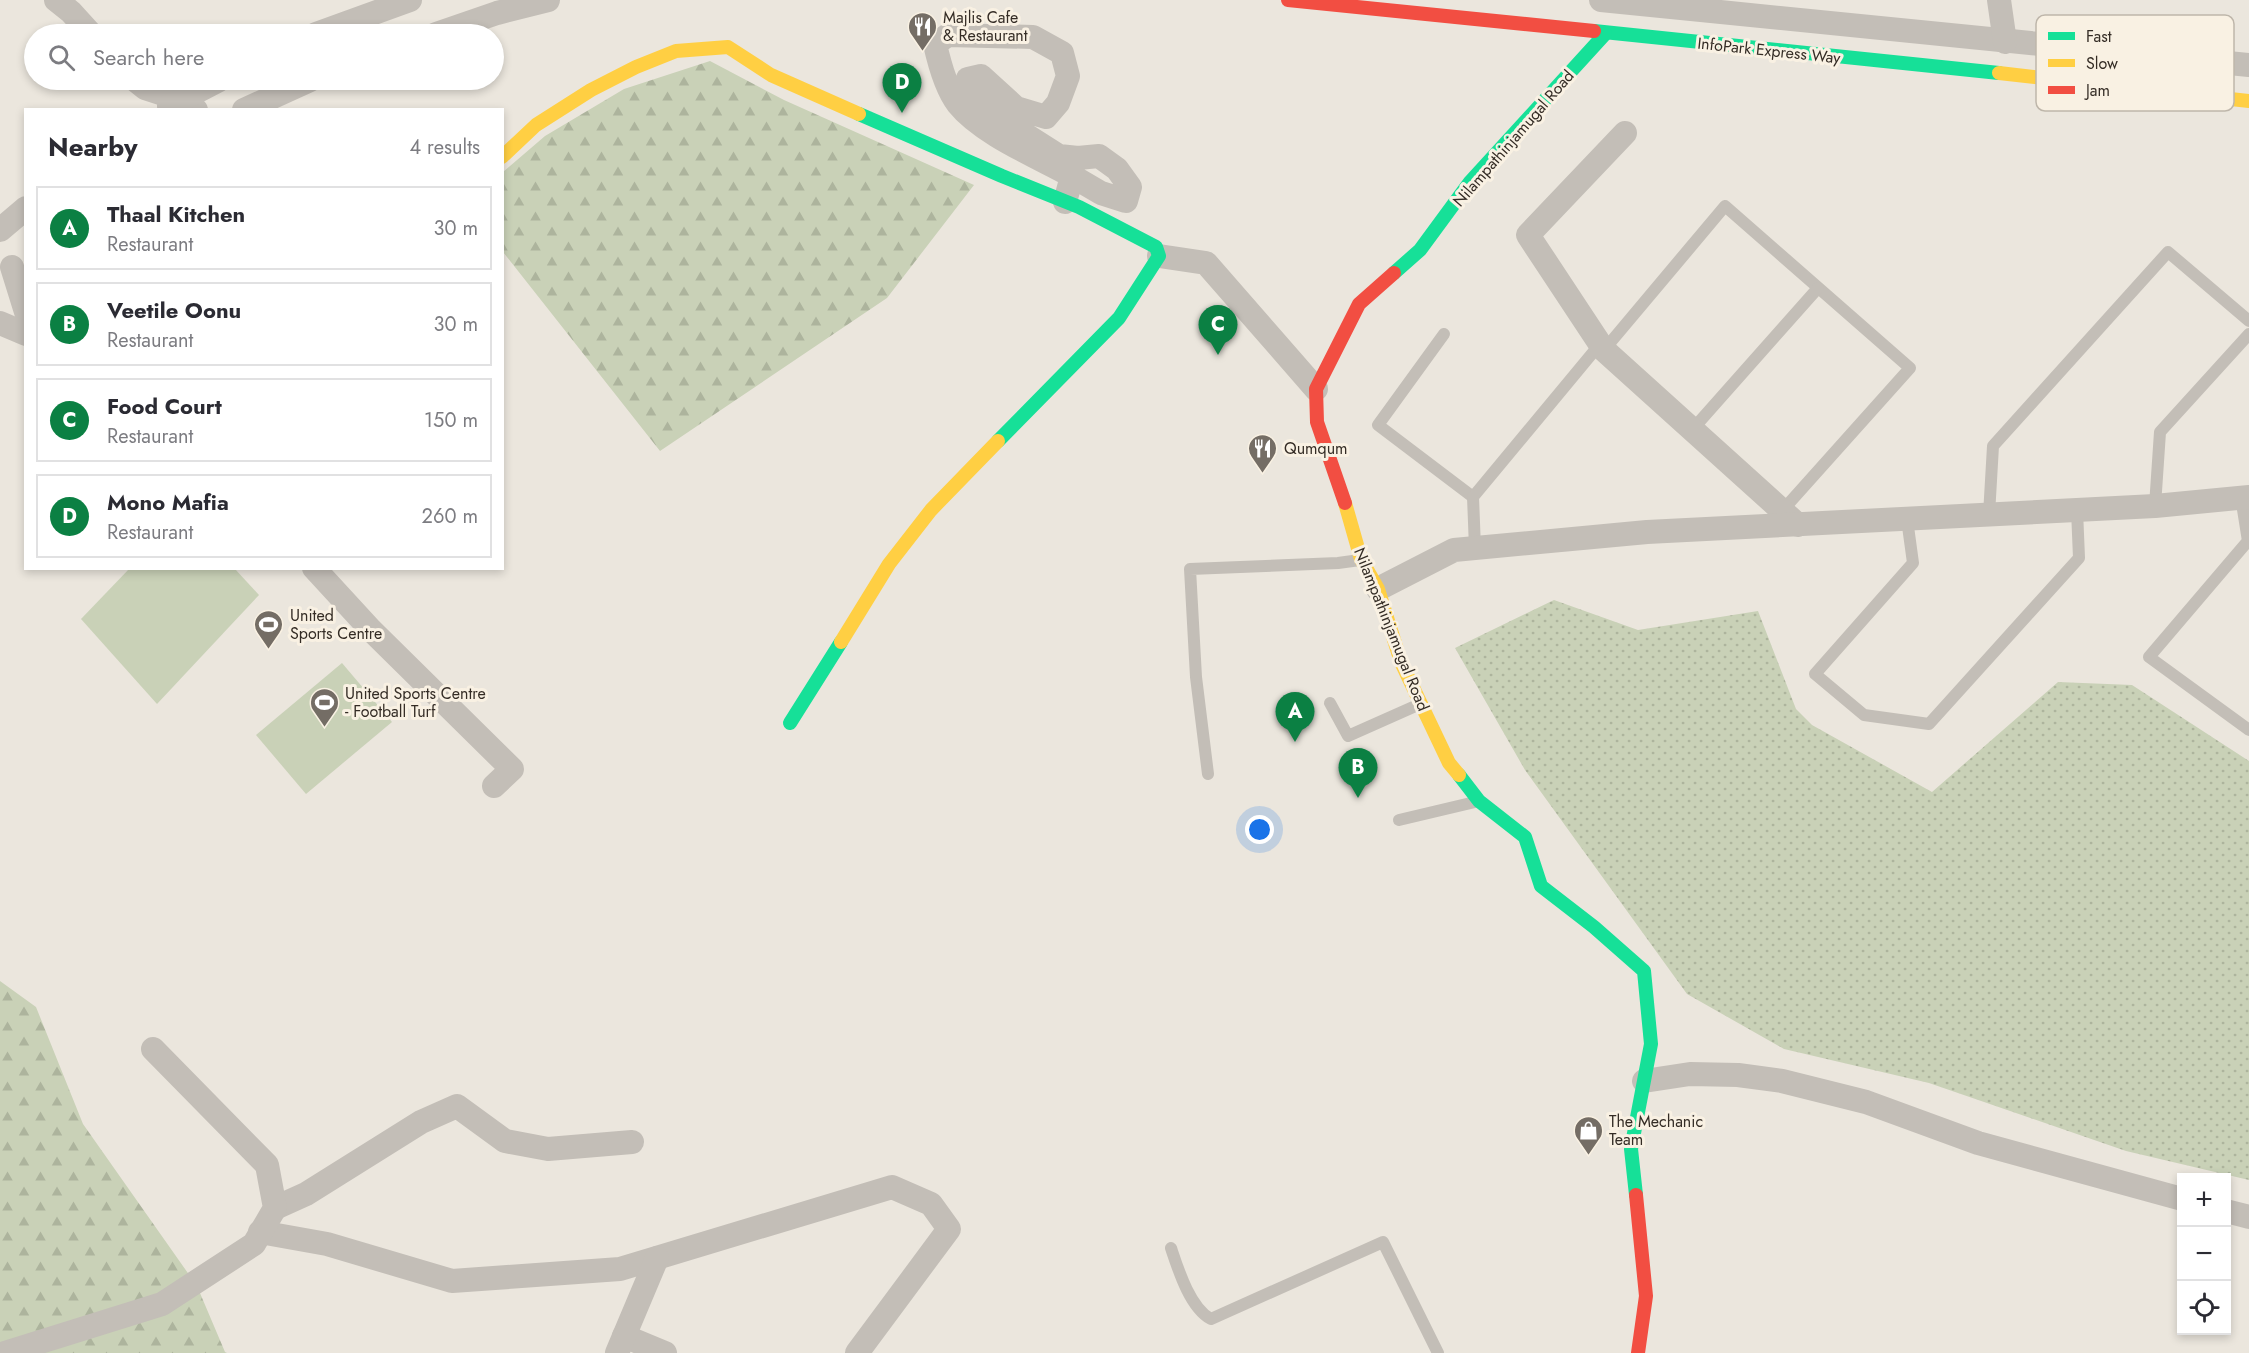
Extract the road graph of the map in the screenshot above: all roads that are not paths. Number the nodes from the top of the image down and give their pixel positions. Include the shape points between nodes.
1 (56, 0) edge
2 (410, 0) edge
3 (548, 0) edge
4 (1288, 0) edge
5 (1601, 0) edge
6 (1999, 0) edge
7 (1639, 2) edge
8 (82, 24) edge
9 (344, 24) edge
10 (465, 24) edge
11 (1605, 34) junction
12 (2005, 42) junction
13 (2036, 45) edge
14 (2234, 64) edge
15 (2249, 65) edge
16 (2036, 77) edge
17 (149, 90) edge
18 (204, 90) edge
19 (288, 90) edge
20 (2234, 99) edge
21 (2249, 101) edge
22 (180, 106) edge
23 (248, 108) edge
24 (1624, 133) dead end
25 (504, 155) edge
26 (1072, 176) junction
27 (1065, 202) junction
28 (24, 210) edge
29 (0, 230) edge
30 (1159, 256) junction
31 (12, 266) edge
32 (1818, 288) junction
33 (24, 305) edge
34 (2249, 321) edge
35 (0, 323) edge
36 (24, 333) edge
37 (1444, 334) dead end
38 (2249, 334) edge
39 (1602, 347) junction
40 (1316, 389) junction
41 (1692, 430) junction
42 (1473, 497) junction
43 (2245, 497) edge
44 (2155, 506) junction
45 (2077, 510) junction
46 (1989, 515) junction
47 (1790, 518) junction
48 (1907, 519) junction
49 (1475, 548) junction
50 (1361, 560) junction
51 (316, 570) edge
52 (1378, 589) junction
53 (1330, 703) dead end
54 (1421, 704) junction
55 (790, 723) dead end
56 (2248, 727) edge
57 (1208, 774) dead end
58 (494, 786) dead end
59 (1479, 801) junction
60 (1399, 820) dead end
61 (153, 1049) dead end
62 (1644, 1081) junction
63 (632, 1142) dead end
64 (2177, 1198) edge
65 (274, 1208) junction
66 (2231, 1212) edge
67 (2249, 1217) edge
68 (260, 1232) junction
69 (1171, 1248) dead end
70 (657, 1258) junction
71 (620, 1344) edge
72 (5, 1353) edge
73 (664, 1353) edge
74 (857, 1353) edge
75 (1438, 1353) edge
76 (1638, 1353) edge

1 - 8 street
2 - 9 street
3 - 10 street
4 - 11 street, InfoPark Express Way
5 - 7 street, InfoPark Express Way
6 - 12 street
7 - 12 street, InfoPark Express Way
11 - 16 street, InfoPark Express Way
11 - 40 street, Nilampathinjamugal Road via 1470,182 1420,250 1359,304
12 - 13 street, InfoPark Express Way
14 - 15 street, InfoPark Express Way
17 - 22 street
18 - 22 street
19 - 23 street
20 - 21 street, InfoPark Express Way
24 - 39 street via 1528,235
25 - 27 street via 536,125 636,67 676,51 728,47 771,75
26 - 26 street via 971,119 956,102 935,44 948,35 1034,37 1062,53 1068,76 1058,103 1046,117 1016,108 981,76 968,79 966,94 996,119 1059,156 1099,156 1117,169 1130,187 1126,201 1101,193
26 - 27 street
27 - 30 street via 1156,247
28 - 29 street
30 - 40 street via 1206,262
30 - 55 street via 1119,318 931,510 889,564
31 - 33 street
32 - 39 lane via 1725,206
32 - 41 lane
32 - 47 lane via 1910,368
34 - 46 lane via 2168,252 1993,446
35 - 36 street
37 - 42 lane via 1378,424
38 - 44 lane via 2160,432
39 - 41 street
39 - 42 lane
40 - 50 street, Nilampathinjamugal Road via 1317,422
41 - 47 street
42 - 49 lane
43 - 44 street
43 - 56 lane via 2248,541 2150,657
44 - 45 street
45 - 46 street
45 - 48 lane via 2079,558 1929,724 1864,715 1815,674 1913,563
46 - 48 street
47 - 48 street
47 - 49 street
49 - 52 street via 1454,550
50 - 52 street, Nilampathinjamugal Road
50 - 57 lane via 1190,569 1196,677
51 - 58 street via 370,630 512,770
52 - 54 street, Nilampathinjamugal Road via 1401,662
53 - 54 lane via 1348,736
54 - 59 street, Nilampathinjamugal Road via 1449,763
59 - 60 lane
59 - 62 street, Nilampathinjamugal Road via 1525,837 1541,886 1644,971 1651,1044
61 - 65 street via 267,1165
62 - 64 street via 1690,1074 1782,1081 1866,1102 1978,1143
62 - 76 street, Nilampathinjamugal Road via 1631,1149 1646,1296
63 - 65 street via 548,1149 505,1141 457,1106 421,1122 306,1194
65 - 68 street
66 - 67 street
68 - 70 street via 327,1244 452,1281 620,1269
68 - 72 street via 254,1244 162,1304
69 - 75 lane via 1182,1280 1203,1314 1211,1318 1383,1242
70 - 71 street
70 - 74 street via 892,1187 931,1204 949,1229
71 - 73 street

